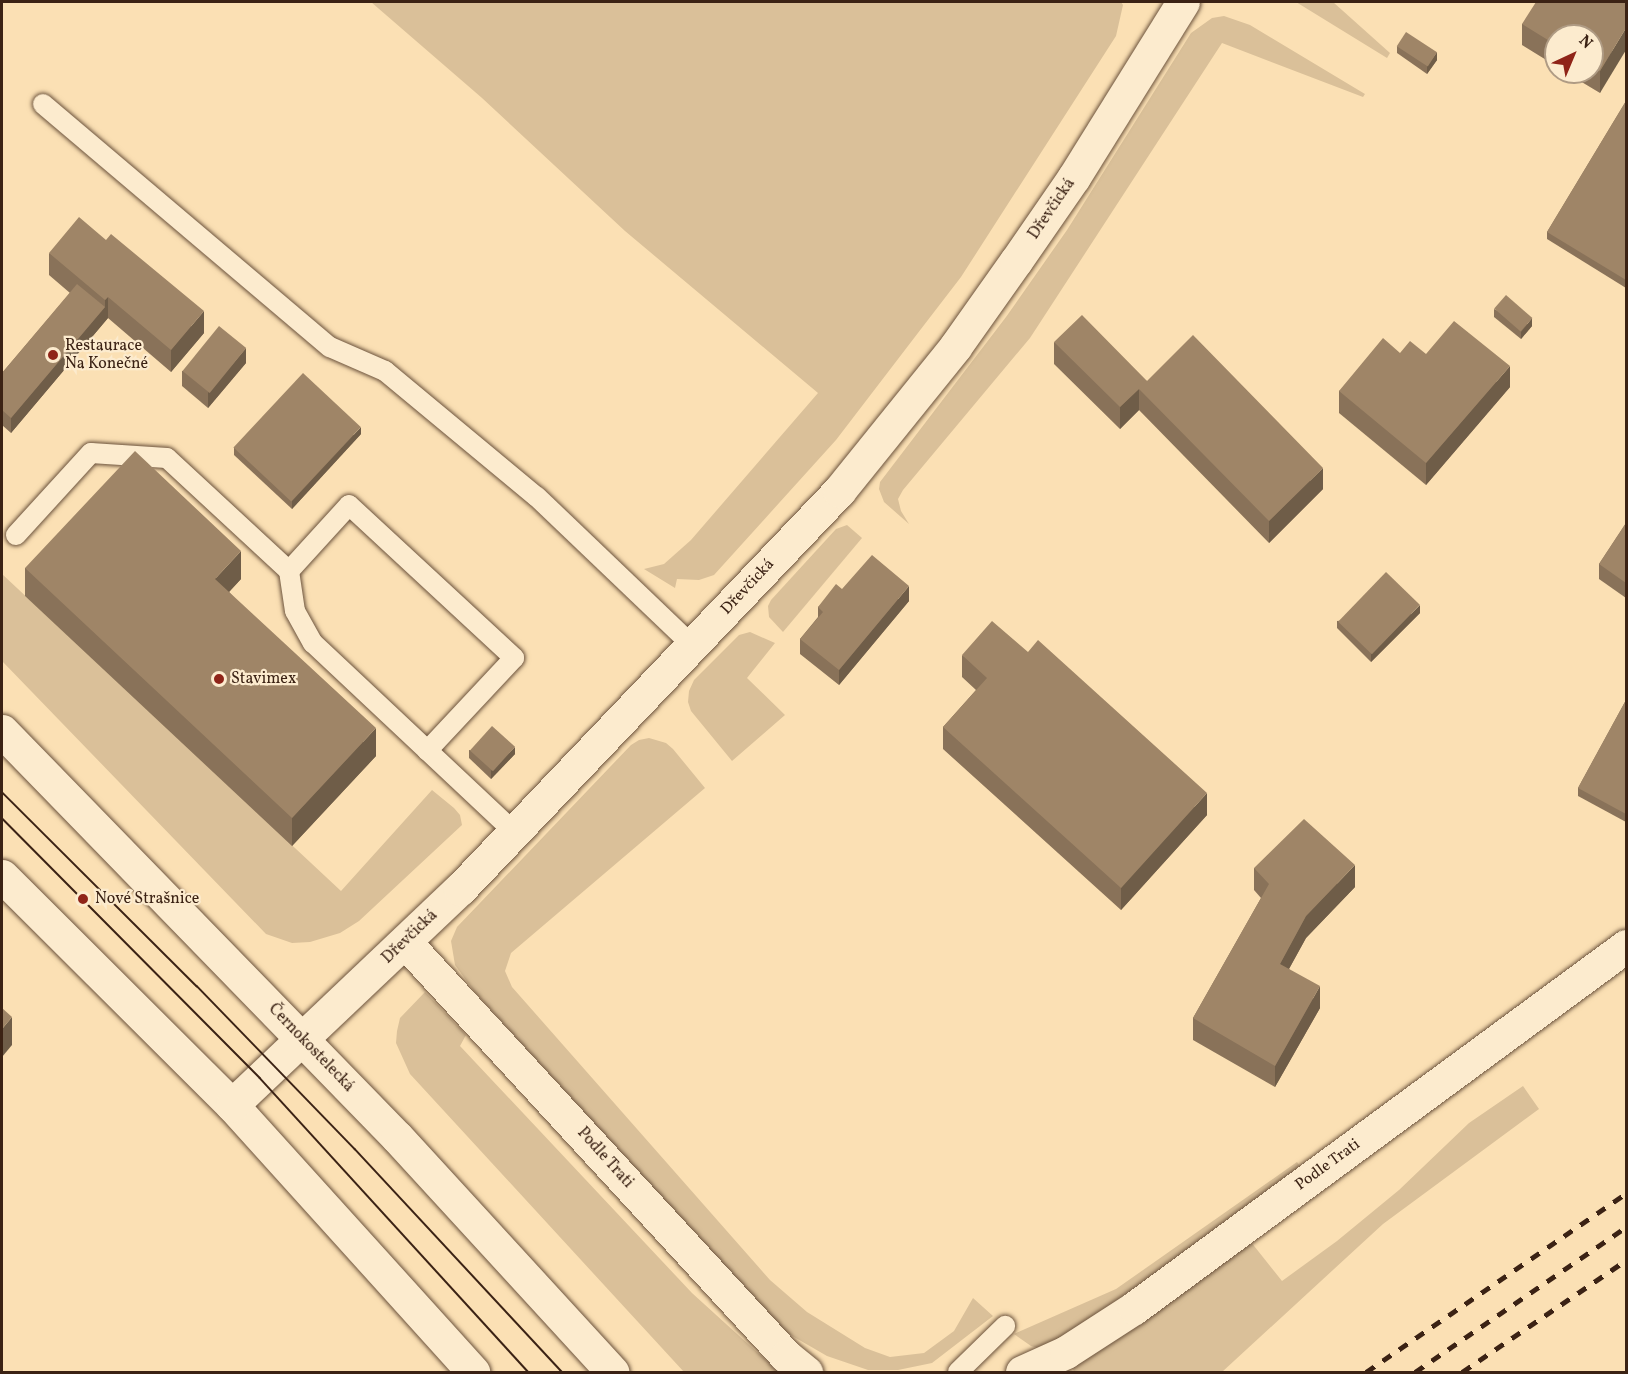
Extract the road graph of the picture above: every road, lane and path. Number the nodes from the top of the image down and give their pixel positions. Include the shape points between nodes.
1 (1183, 2) edge
2 (43, 104) dead end
3 (16, 535) dead end
4 (289, 571) junction
5 (693, 646) junction
6 (2, 731) edge
7 (427, 751) junction
8 (514, 832) junction
9 (2, 876) edge
10 (405, 942) junction
11 (1626, 946) edge
12 (302, 1038) junction
13 (232, 1105) junction
14 (1005, 1326) dead end
15 (473, 1372) edge
16 (612, 1372) edge
17 (806, 1372) edge
18 (958, 1372) edge
19 (1022, 1372) edge

1 - 5 main road, Dřevčická via 1074,177 955,347 839,491
2 - 5 lane via 330,347 385,371 537,496
3 - 4 lane via 91,453 167,458
4 - 7 lane via 295,611 313,644
4 - 7 lane via 349,505 514,658
5 - 8 main road, Dřevčická
6 - 12 main road, Černokostelecká
7 - 8 lane
8 - 10 main road, Dřevčická
9 - 13 main road
10 - 12 main road, Dřevčická
10 - 17 main road, Podle Trati via 786,1356
11 - 19 main road, Podle Trati via 1134,1308 1066,1352
12 - 13 main road, Dřevčická
12 - 16 main road, Černokostelecká
13 - 15 main road
14 - 18 lane

